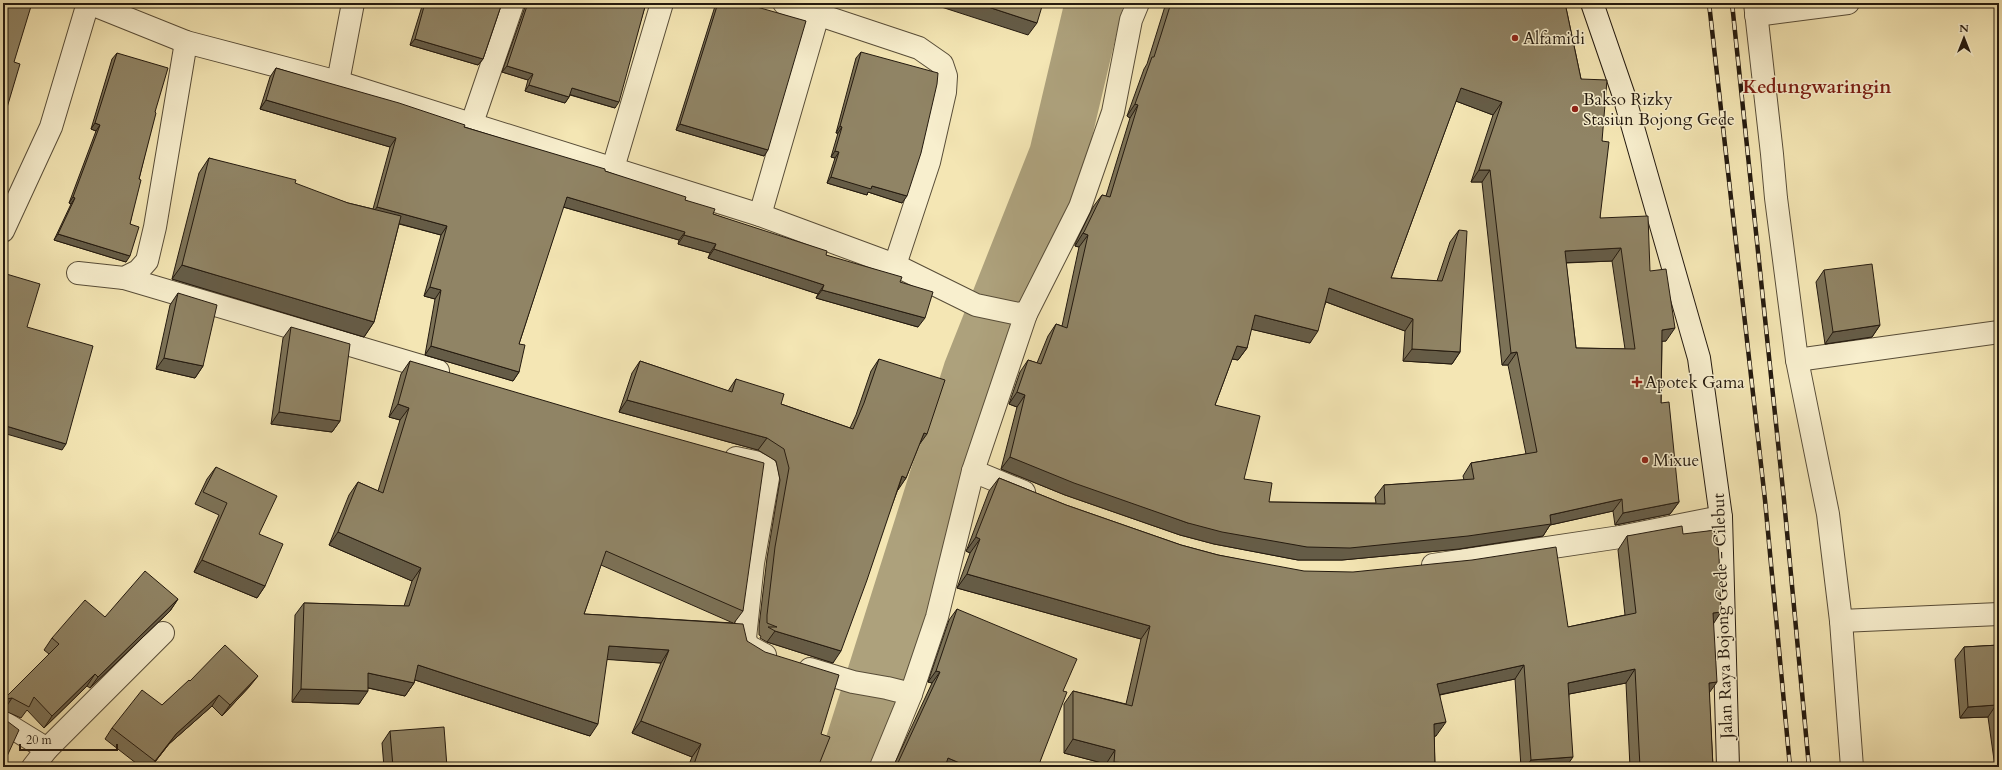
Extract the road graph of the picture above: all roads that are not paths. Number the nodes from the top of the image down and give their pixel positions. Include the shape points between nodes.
1 (89, 3) edge
2 (353, 3) edge
3 (513, 3) edge
4 (662, 3) edge
5 (784, 3) edge
6 (1138, 3) edge
7 (1592, 3) edge
8 (1848, 3) edge
9 (1756, 9) edge
10 (818, 15) junction
11 (186, 42) junction
12 (338, 82) junction
13 (472, 123) junction
14 (613, 168) junction
15 (760, 215) junction
16 (3, 231) edge
17 (895, 265) junction
18 (78, 273) dead end
19 (124, 278) junction
20 (1020, 314) junction
21 (1999, 332) edge
22 (1798, 360) junction
23 (460, 378) edge
24 (717, 453) edge
25 (973, 471) junction
26 (1046, 501) edge
27 (1721, 517) junction
28 (1417, 567) edge
29 (1999, 614) edge
30 (1841, 621) junction
31 (163, 632) dead end
32 (911, 694) junction
33 (3, 722) edge
34 (47, 749) junction
35 (32, 767) edge
36 (881, 767) edge
37 (1728, 767) edge
38 (1852, 767) edge

1 - 11 street
1 - 16 street via 50,127
2 - 12 street
3 - 13 street
4 - 14 street
5 - 10 street
6 - 20 street via 1131,20 1113,112 1080,207
7 - 27 street, Jalan Raya Bojong Gede - Cilebut via 1624,96 1699,358
8 - 9 street
9 - 22 street via 1777,213
10 - 15 street
10 - 17 street via 920,48 942,64 946,76 945,92 928,162
11 - 12 street
11 - 19 street via 147,261 138,271
12 - 13 street
13 - 14 street
14 - 15 street
15 - 17 street
17 - 20 street via 976,305
18 - 19 street
19 - 23 street
20 - 25 street
21 - 22 street
22 - 30 street via 1828,514
24 - 32 street via 754,462 766,468 768,478 753,563 746,638 748,646 762,654 853,682
25 - 26 street
25 - 32 street via 937,617
27 - 28 street via 1620,537
27 - 37 street, Jalan Raya Bojong Gede - Cilebut
29 - 30 street
30 - 38 street
31 - 34 street
32 - 36 street
33 - 34 street
34 - 35 street

